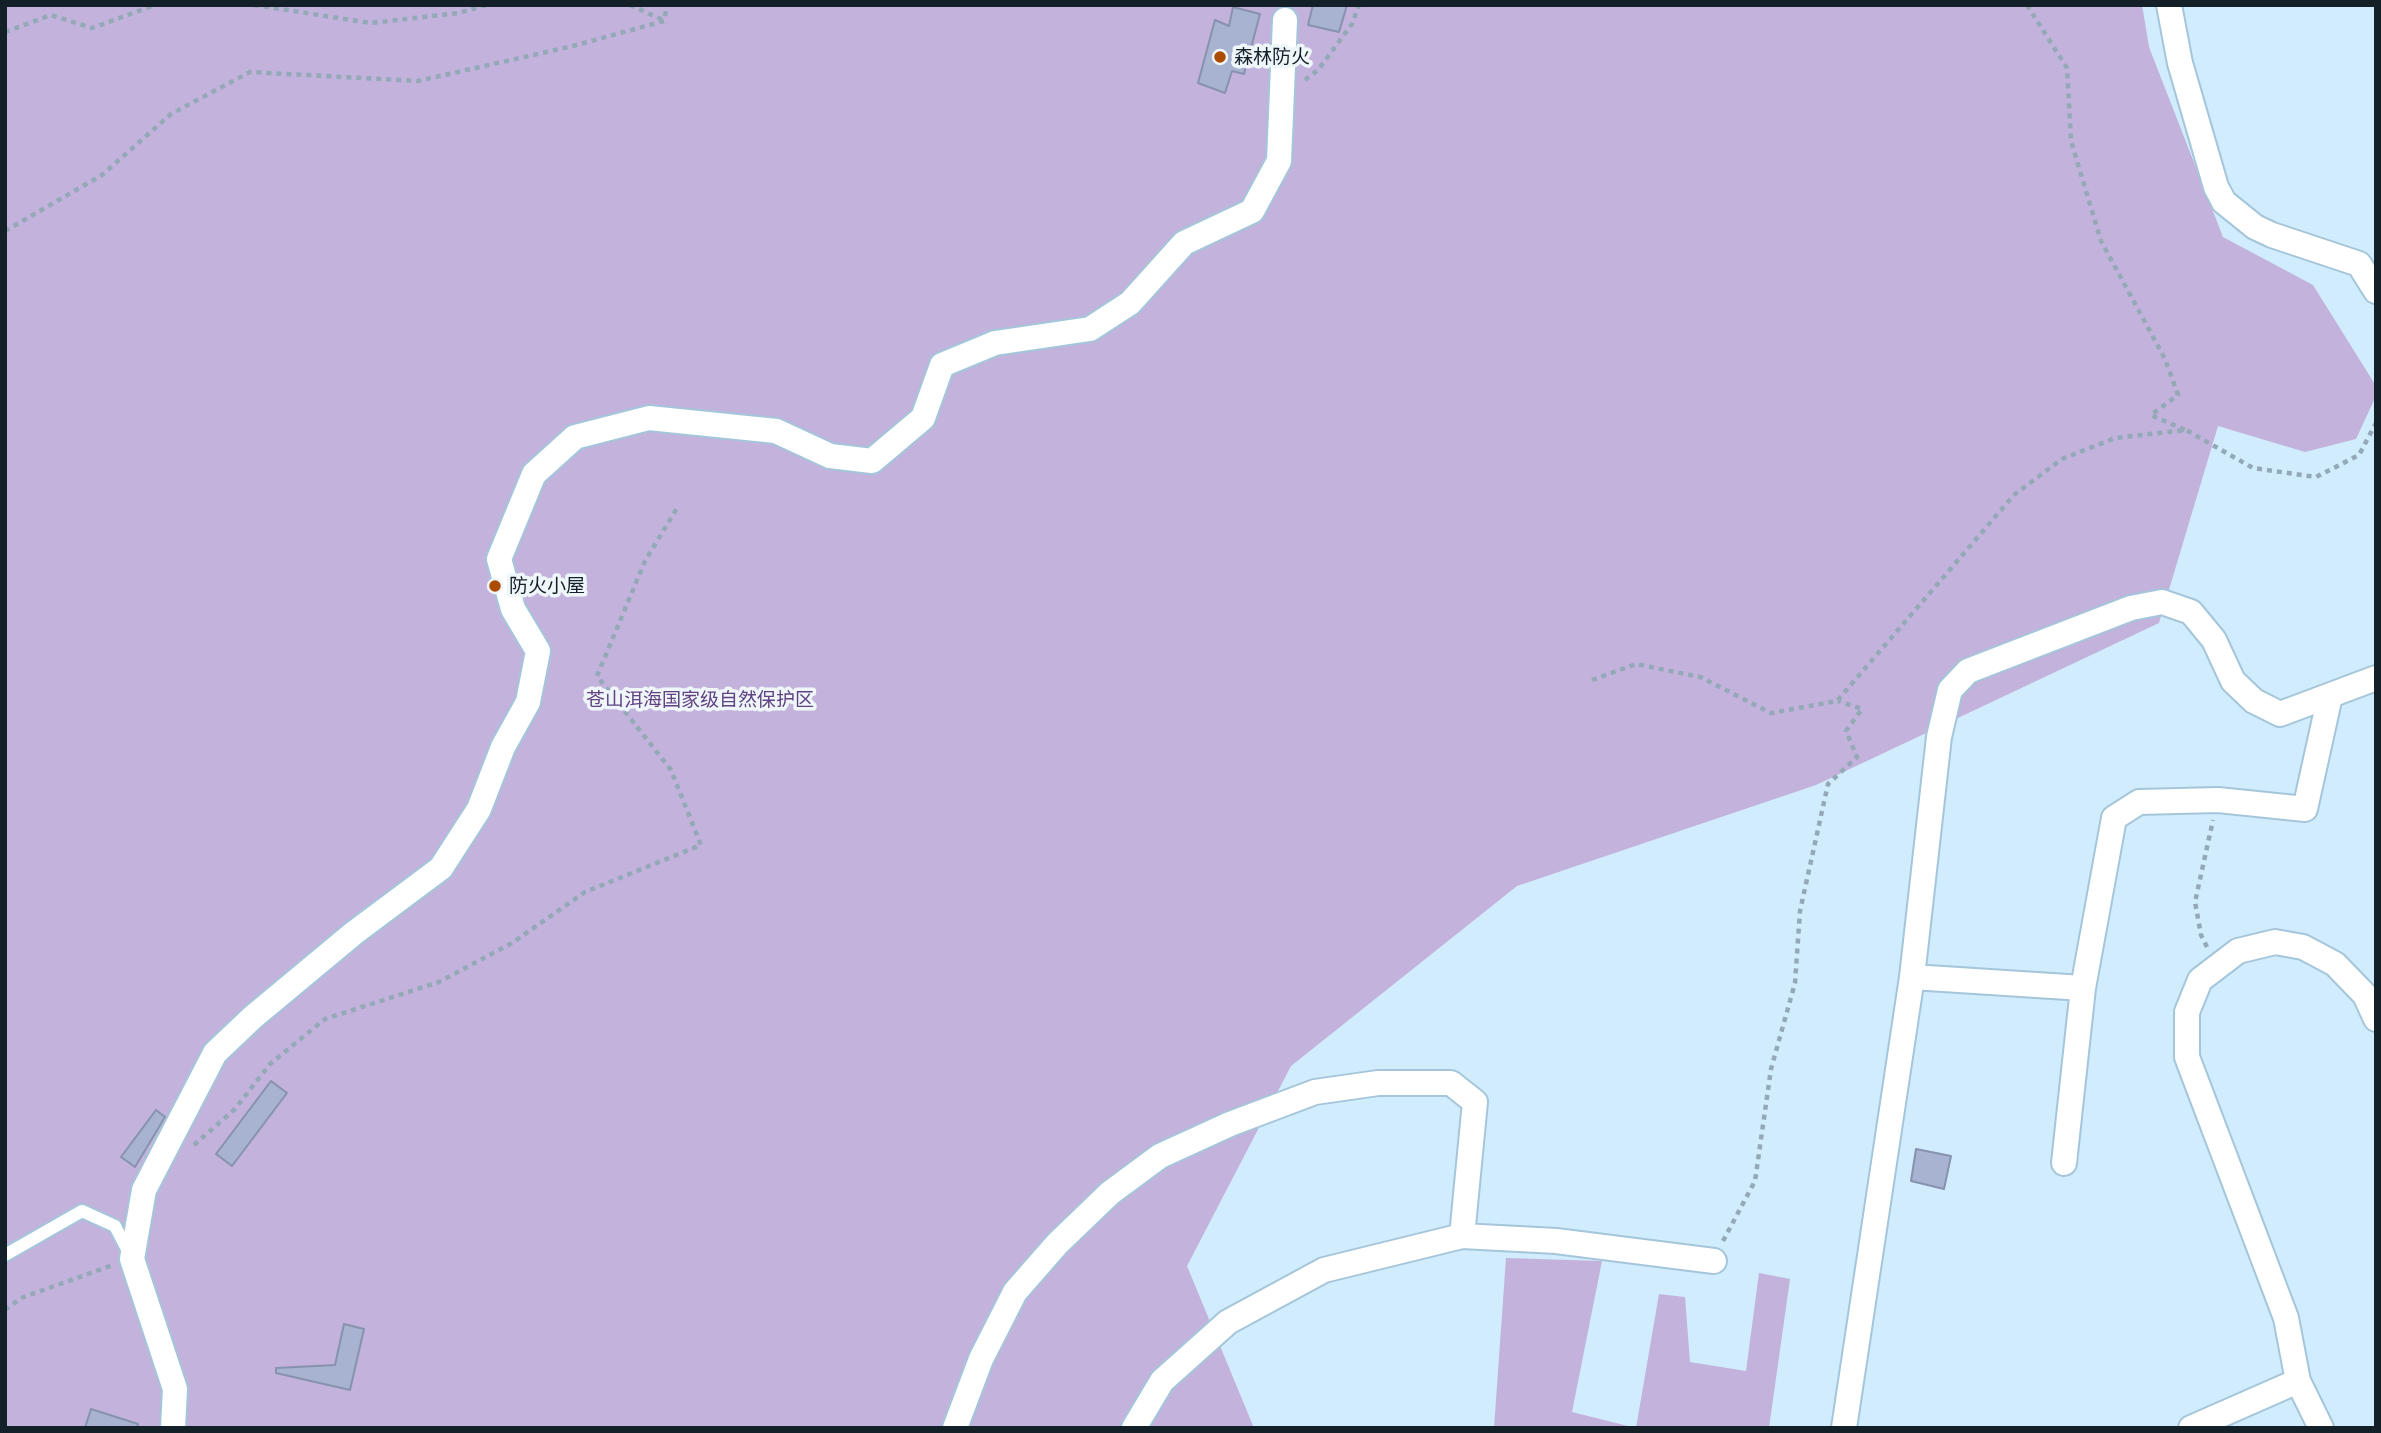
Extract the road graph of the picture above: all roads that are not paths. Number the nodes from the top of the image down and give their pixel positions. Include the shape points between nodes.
1 (2169, 5) edge
2 (1285, 20) dead end
3 (2376, 290) edge
4 (2376, 678) edge
5 (2330, 695) junction
6 (1912, 977) junction
7 (2083, 988) junction
8 (2376, 1018) edge
9 (2064, 1163) dead end
10 (1462, 1236) junction
11 (5, 1255) edge
12 (132, 1259) junction
13 (1714, 1261) road end
14 (2298, 1381) junction
15 (173, 1428) edge
16 (955, 1428) edge
17 (1134, 1428) edge
18 (1844, 1428) edge
19 (2191, 1428) edge
20 (2321, 1428) edge

1 - 3 street via 2180,63 2224,202 2272,235 2359,264
2 - 12 street via 1279,161 1252,211 1184,243 1130,303 1090,329 995,343 942,365 923,418 872,461 830,456 776,431 649,418 575,437 534,474 499,559 513,609 538,651 528,702 503,747 479,809 441,868 344,942 215,1053 144,1190
4 - 5 street
5 - 6 street via 2280,714 2254,701 2233,681 2214,640 2191,612 2162,602 2132,608 1968,671 1950,690 1939,737
5 - 7 street via 2305,809 2218,800 2139,802 2114,818
6 - 7 street
6 - 18 street
7 - 9 street
8 - 14 street via 2365,995 2335,964 2303,947 2275,942 2238,951 2200,980 2187,1012 2187,1057 2286,1318
10 - 13 street via 1556,1241
10 - 16 street via 1475,1102 1451,1083 1377,1083 1315,1092 1230,1124 1160,1156 1110,1194 1057,1244 1015,1292 981,1359
10 - 17 street via 1324,1270 1228,1322 1162,1381
11 - 12 lane via 82,1211 115,1226
12 - 15 street via 174,1389
14 - 19 street
14 - 20 street

